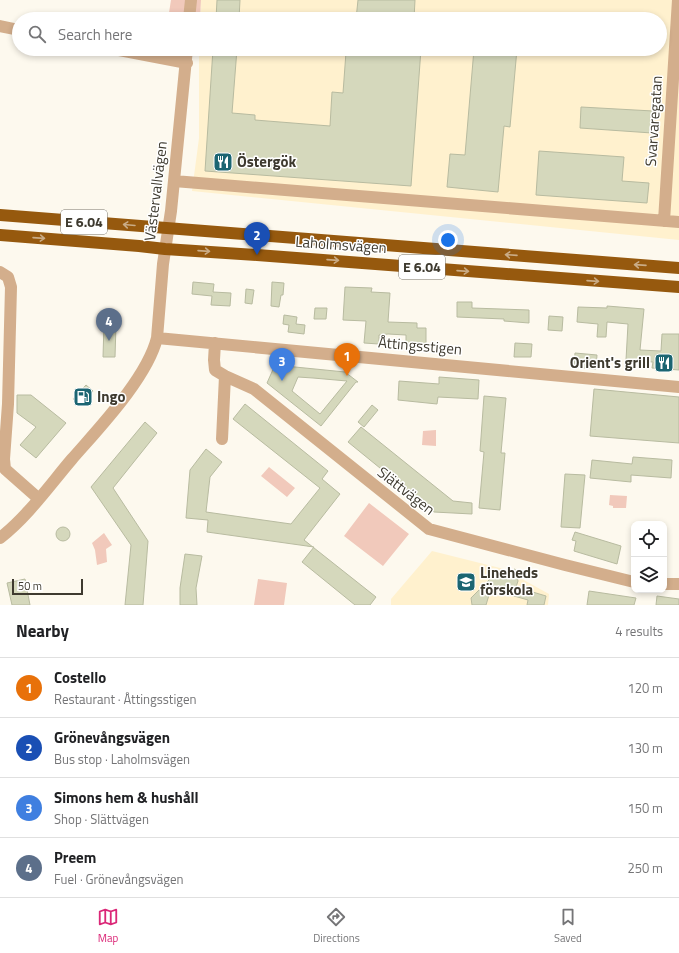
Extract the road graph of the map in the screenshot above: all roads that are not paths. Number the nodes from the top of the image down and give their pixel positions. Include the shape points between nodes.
1 (191, 0) edge
2 (678, 0) edge
3 (190, 12) edge
4 (0, 26) edge
5 (12, 29) edge
6 (150, 56) edge
7 (188, 56) edge
8 (187, 63) junction
9 (174, 181) junction
10 (0, 215) edge
11 (664, 221) junction
12 (679, 222) edge
13 (168, 228) junction
14 (0, 235) edge
15 (165, 249) junction
16 (679, 268) edge
17 (0, 272) edge
18 (679, 287) edge
19 (157, 338) junction
20 (215, 343) junction
21 (225, 376) junction
22 (679, 387) edge
23 (222, 439) dead end
24 (39, 499) junction
25 (0, 538) edge
26 (631, 581) edge
27 (667, 584) edge
28 (679, 584) edge

1 - 3 street
2 - 11 street, Svarvaregatan
4 - 5 street
6 - 8 street
7 - 8 street, Västervallvägen
8 - 9 street, Västervallvägen
9 - 11 street
9 - 13 street, Västervallvägen
13 -> 10 highway, Laholmsvägen / E 6.04
11 - 12 street
13 - 15 street, Västervallvägen
16 -> 13 highway, Laholmsvägen / E 6.04
14 -> 15 highway, Laholmsvägen / E 6.04
15 -> 18 highway, Laholmsvägen / E 6.04
15 - 19 street, Västervallvägen
17 - 24 street via 8,277 11,288 5,469
19 - 20 street, Åttingsstigen
19 - 24 street, Västervallvägen via 155,348 134,383
20 - 21 street, Slättvägen via 215,370
20 - 22 street, Åttingsstigen
21 - 23 street
21 - 26 street, Slättvägen via 254,389 429,529
24 - 25 street, Västervallvägen
27 - 28 street

